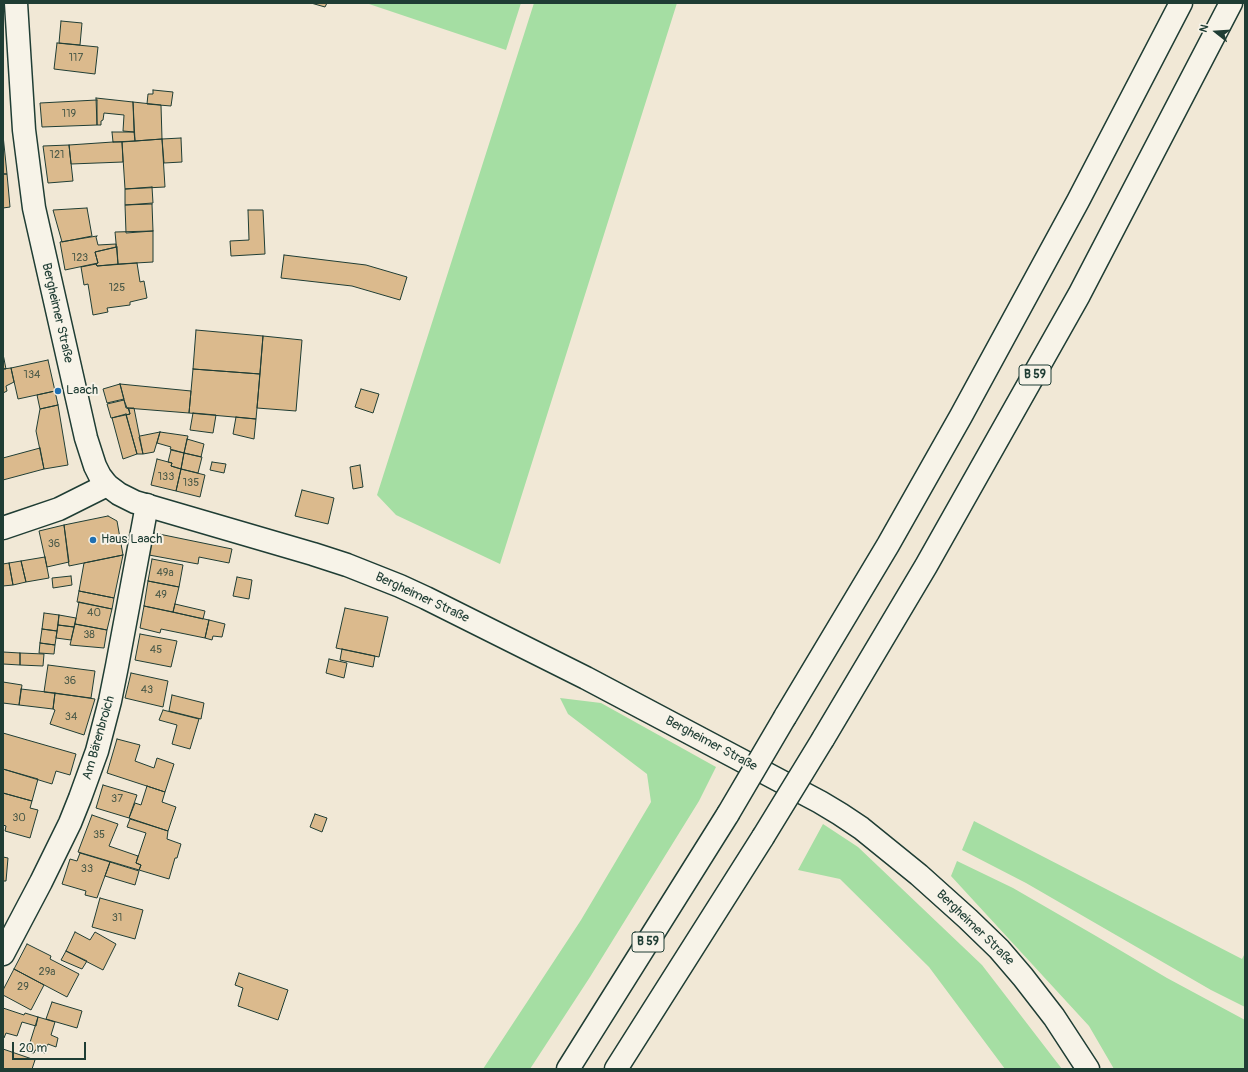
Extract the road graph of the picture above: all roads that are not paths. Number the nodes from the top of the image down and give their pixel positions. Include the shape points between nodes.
1 (16, 3) edge
2 (1181, 3) edge
3 (1231, 3) edge
4 (107, 485) junction
5 (147, 505) junction
6 (3, 528) edge
7 (3, 954) edge
8 (568, 1069) edge
9 (616, 1069) edge
10 (1088, 1069) edge

1 - 4 main road, Bergheimer Straße via 24,130 34,208 86,438 95,466
2 - 8 main road, B 59, bridge via 990,364 888,545 728,814
3 - 9 main road, B 59, bridge via 1079,296 926,566 763,837
4 - 5 main road, Bergheimer Straße via 129,499
4 - 6 main road via 59,509
5 - 7 main road, Am Bärenbroich via 110,701 97,751 70,823
5 - 10 main road, Bergheimer Straße via 313,554 400,586 593,682 820,802 861,828 968,918 1023,977 1054,1017

